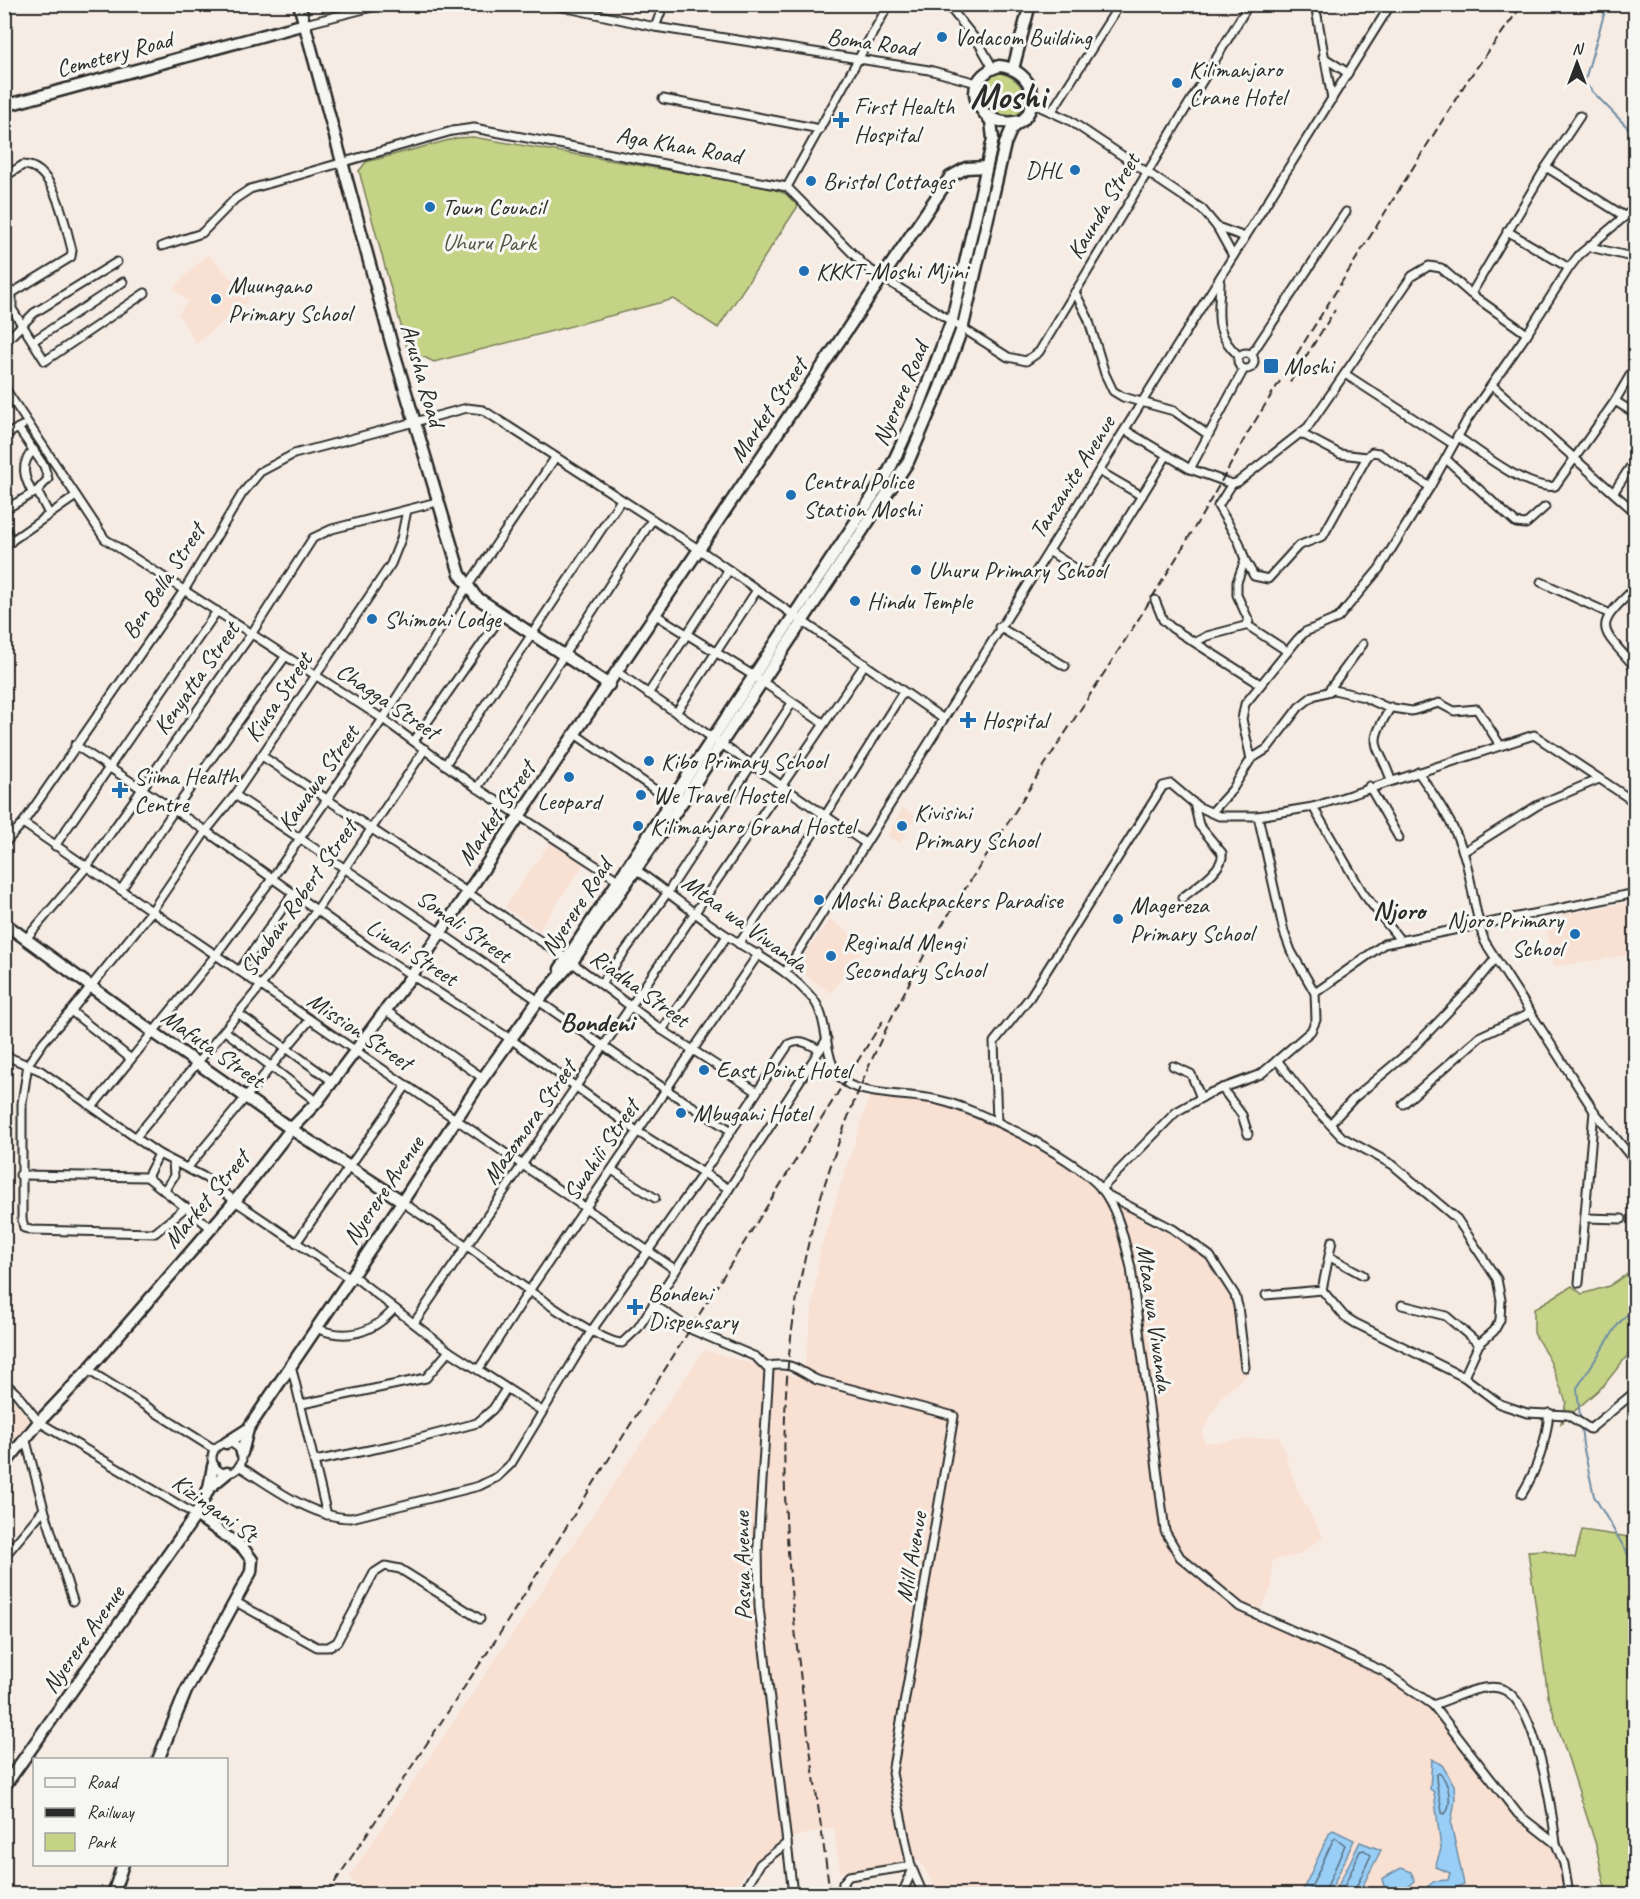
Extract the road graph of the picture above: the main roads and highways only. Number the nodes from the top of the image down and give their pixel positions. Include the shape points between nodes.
1 (299, 4) edge
2 (1030, 4) edge
3 (304, 24) junction
4 (1013, 69) junction
5 (4, 106) edge
6 (984, 113) junction
7 (1023, 120) junction
8 (986, 167) junction
9 (798, 616) junction
10 (609, 684) junction
11 (4, 923) edge
12 (556, 977) joint
13 (291, 1129) junction
14 (402, 1202) junction
15 (248, 1429) junction
16 (226, 1443) road end
17 (242, 1453) road end
18 (4, 1465) edge
19 (213, 1466) road end
20 (227, 1473) road end
21 (208, 1488) junction
22 (196, 1515) junction
23 (159, 1758) edge
24 (4, 1787) edge
25 (122, 1866) edge
26 (113, 1894) edge

1 - 3 main road, Arusha Road
2 - 4 main road
3 - 5 main road, Cemetery Road
3 - 10 main road, Arusha Road via 458,567 476,597
4 - 6 main road via 999,66 980,77 975,94
4 - 7 main road via 1033,92 1034,104
6 - 7 main road via 1006,124
6 - 8 main road, Nyerere Road via 993,131
7 - 9 main road, Nyerere Road via 1012,128 1005,144 963,326 908,462
8 - 9 main road, Nyerere Road via 952,320 901,449
8 - 10 main road, Market Street via 966,168 950,177
9 - 12 main road, Nyerere Road
10 - 13 main road, Market Street via 411,975 317,1102
11 - 13 main road, Mafuta Street
12 - 14 main road, Nyerere Avenue via 455,1118
13 - 14 main road, Mafuta Street
13 - 18 main road, Market Street via 235,1201
14 - 15 main road, Nyerere Avenue
15 - 16 main road
15 - 17 main road
19 - 21 main road
20 - 21 main road
21 - 22 main road
22 - 23 main road, Kizingani St via 243,1548 252,1560 251,1572 186,1690
22 - 24 main road, Nyerere Avenue
25 - 26 main road

